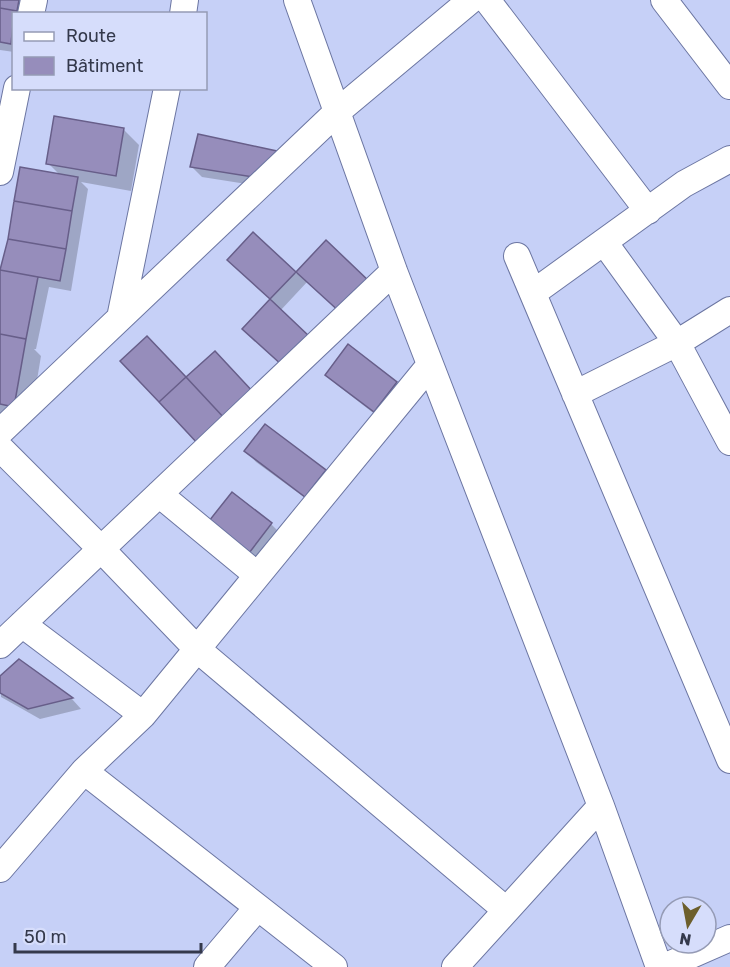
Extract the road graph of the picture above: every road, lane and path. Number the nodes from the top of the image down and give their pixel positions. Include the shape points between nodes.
1 (297, 0) edge
2 (471, 0) edge
3 (487, 0) edge
4 (664, 0) edge
5 (730, 86) edge
6 (17, 90) edge
7 (167, 90) edge
8 (337, 112) junction
9 (730, 159) edge
10 (0, 172) edge
11 (648, 211) junction
12 (604, 242) junction
13 (517, 256) dead end
14 (394, 271) junction
15 (533, 293) junction
16 (730, 310) edge
17 (120, 318) junction
18 (677, 344) junction
19 (430, 365) junction
20 (575, 394) junction
21 (0, 432) edge
22 (730, 442) edge
23 (0, 448) edge
24 (159, 494) junction
25 (101, 549) junction
26 (257, 575) junction
27 (22, 624) junction
28 (0, 645) edge
29 (197, 649) junction
30 (143, 715) junction
31 (730, 758) edge
32 (84, 771) junction
33 (601, 806) junction
34 (0, 869) edge
35 (257, 908) junction
36 (506, 910) junction
37 (730, 938) edge
38 (207, 967) edge
39 (334, 967) edge
40 (455, 967) edge
41 (658, 967) edge
42 (664, 967) edge

1 - 8 street
2 - 8 street
3 - 11 street
4 - 5 street
6 - 10 street
7 - 17 street
8 - 14 street
8 - 17 street
9 - 11 street via 684,184
11 - 12 street
12 - 15 street
12 - 18 street
13 - 15 street
14 - 19 street
14 - 24 street
15 - 20 street
16 - 18 street
17 - 21 street
18 - 20 street
18 - 22 street
19 - 26 street
19 - 33 street
20 - 31 street
23 - 25 street
24 - 25 street
24 - 26 street
25 - 27 street
25 - 29 street
26 - 29 street
27 - 28 street
27 - 30 street
29 - 30 street
29 - 36 street
30 - 32 street
32 - 34 street
32 - 35 street
33 - 36 street
33 - 41 street
35 - 38 street
35 - 39 street
36 - 40 street
37 - 42 street

